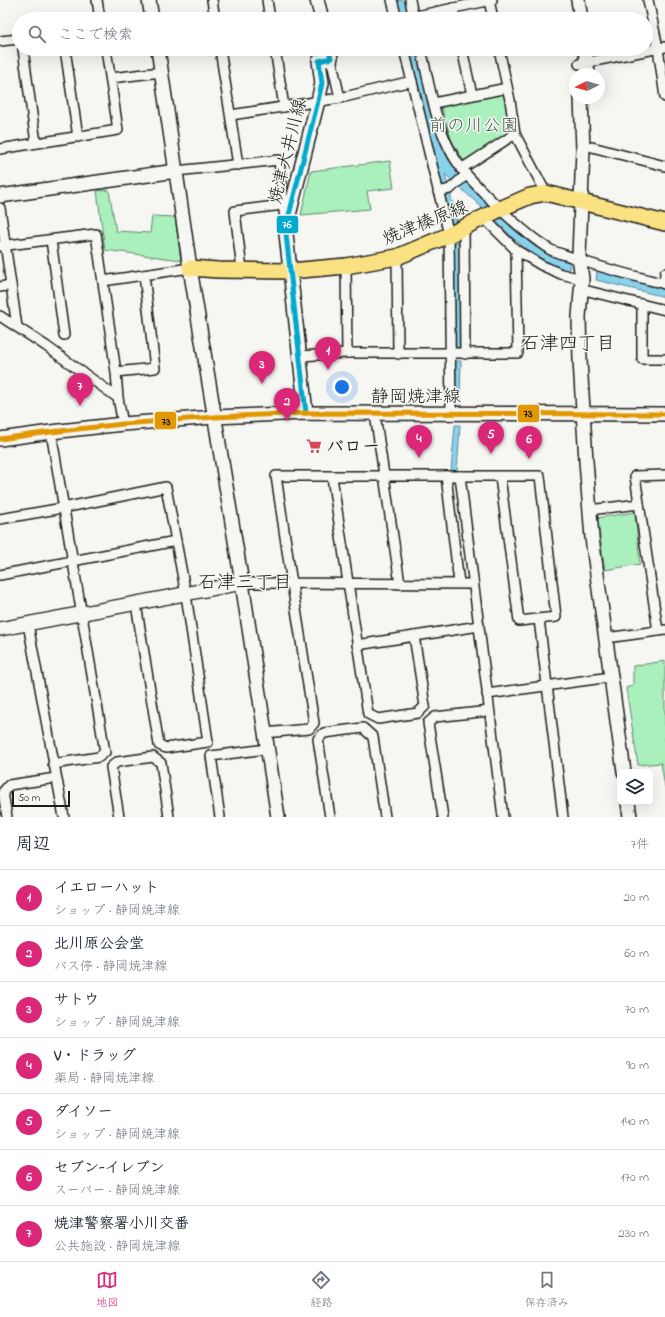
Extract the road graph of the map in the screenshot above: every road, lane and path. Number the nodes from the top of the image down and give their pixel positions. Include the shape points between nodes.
1 (97, 0) edge
2 (149, 0) edge
3 (212, 0) edge
4 (267, 0) edge
5 (317, 0) edge
6 (392, 0) edge
7 (410, 0) edge
8 (490, 0) edge
9 (570, 0) edge
10 (578, 0) edge
11 (648, 0) edge
12 (453, 8) junction
13 (99, 12) edge
14 (151, 12) edge
15 (214, 12) edge
16 (269, 12) edge
17 (320, 12) edge
18 (395, 12) edge
19 (413, 12) edge
20 (437, 12) edge
21 (454, 12) edge
22 (492, 12) edge
23 (572, 12) edge
24 (580, 12) edge
25 (651, 12) edge
26 (653, 18) edge
27 (12, 40) edge
28 (0, 41) edge
29 (661, 47) edge
30 (24, 56) edge
31 (66, 56) edge
32 (107, 56) edge
33 (159, 56) edge
34 (221, 56) edge
35 (276, 56) edge
36 (327, 56) edge
37 (330, 56) edge
38 (406, 56) edge
39 (423, 56) edge
40 (464, 56) edge
41 (501, 56) edge
42 (580, 56) edge
43 (585, 56) edge
44 (628, 56) edge
45 (584, 68) edge
46 (161, 72) junction
47 (110, 78) junction
48 (412, 81) junction
49 (508, 88) junction
50 (472, 95) junction
51 (665, 97) edge
52 (340, 98) junction
53 (318, 101) junction
54 (434, 103) junction
55 (581, 104) edge
56 (590, 104) edge
57 (284, 107) junction
58 (231, 115) junction
59 (515, 134) junction
60 (78, 137) junction
61 (36, 143) junction
62 (592, 147) junction
63 (0, 149) edge
64 (238, 165) junction
65 (665, 166) edge
66 (176, 171) junction
67 (464, 173) junction
68 (446, 190) junction
69 (546, 193) junction
70 (0, 196) edge
71 (586, 203) junction
72 (283, 205) junction
73 (0, 208) edge
74 (493, 213) junction
75 (665, 223) edge
76 (456, 232) junction
77 (286, 234) junction
78 (51, 240) junction
79 (3, 245) edge
80 (516, 250) junction
81 (397, 257) junction
82 (584, 262) junction
83 (346, 266) junction
84 (190, 268) junction
85 (242, 270) junction
86 (290, 271) junction
87 (665, 273) edge
88 (144, 275) junction
89 (104, 281) junction
90 (581, 284) junction
91 (664, 284) edge
92 (12, 285) junction
93 (0, 287) edge
94 (642, 304) junction
95 (665, 310) edge
96 (0, 316) edge
97 (17, 327) junction
98 (64, 335) dead end
99 (347, 353) junction
100 (398, 354) junction
101 (450, 354) junction
102 (465, 354) junction
103 (300, 356) junction
104 (665, 359) edge
105 (116, 372) junction
106 (118, 398) junction
107 (306, 414) junction
108 (375, 414) junction
109 (451, 414) junction
110 (584, 414) junction
111 (665, 414) edge
112 (215, 417) junction
113 (123, 424) junction
114 (51, 432) junction
115 (0, 439) edge
116 (665, 475) edge
117 (384, 476) junction
118 (446, 476) junction
119 (460, 476) junction
120 (500, 476) junction
121 (332, 477) junction
122 (639, 504) junction
123 (63, 508) junction
124 (589, 510) junction
125 (0, 520) edge
126 (176, 541) junction
127 (73, 561) junction
128 (0, 575) edge
129 (460, 583) junction
130 (242, 584) junction
131 (292, 584) junction
132 (347, 584) junction
133 (400, 584) junction
134 (473, 584) junction
135 (186, 595) junction
136 (136, 604) junction
137 (82, 614) junction
138 (539, 619) junction
139 (28, 624) junction
140 (479, 626) junction
141 (0, 630) edge
142 (662, 631) edge
143 (414, 636) junction
144 (606, 638) junction
145 (357, 645) junction
146 (611, 677) junction
147 (547, 686) junction
148 (487, 694) junction
149 (489, 710) junction
150 (264, 733) junction
151 (267, 749) junction
152 (53, 764) junction
153 (624, 769) edge
154 (56, 778) junction
155 (628, 805) edge
156 (7, 817) edge
157 (64, 817) edge
158 (119, 817) edge
159 (169, 817) edge
160 (220, 817) edge
161 (278, 817) edge
162 (330, 817) edge
163 (385, 817) edge
164 (442, 817) edge
165 (503, 817) edge
166 (563, 817) edge
167 (630, 817) edge

1 - 13 street
2 - 14 street
3 - 15 street
4 - 16 street
5 - 17 street
6 - 18 street
7 - 19 street
8 - 12 street
8 - 22 street
9 - 23 street
10 - 24 street
11 - 25 street
12 - 20 street
12 - 21 street
26 - 29 street
27 - 28 street
29 - 51 street
30 - 61 street
31 - 60 street
32 - 47 street
33 - 46 street
34 - 58 street
35 - 57 street
36 - 53 street, 焼津大井川線 via 320,61 322,83
37 - 52 street
38 - 48 street
39 - 54 street
40 - 50 street
41 - 49 street
42 - 45 street
43 - 45 street
44 - 45 street
46 - 47 street
46 - 66 street
47 - 60 street via 118,130
48 - 52 street
48 - 68 street
49 - 50 street
49 - 59 street
50 - 54 street
52 - 53 street
53 - 57 street
53 - 77 street, 焼津大井川線
54 - 67 street via 443,136
55 - 71 street
56 - 62 street
57 - 58 street
58 - 64 street
59 - 67 street
59 - 69 street
60 - 61 street
61 - 63 street
62 - 65 street
62 - 71 street
64 - 66 street
64 - 72 street via 279,160
66 - 70 street
66 - 84 street
67 - 68 street
67 - 74 street
68 - 76 street
69 - 71 main road, 焼津榛原線
69 - 74 main road, 焼津榛原線 via 530,196
71 - 75 main road, 焼津榛原線
71 - 82 street
72 - 77 street
72 - 85 street via 235,211
73 - 79 street
74 - 76 main road, 焼津榛原線
74 - 80 street
74 - 82 street via 550,250
76 - 81 main road, 焼津榛原線
76 - 101 street
76 - 102 street
77 - 86 street, 焼津大井川線
78 - 79 street
78 - 89 street via 96,234
78 - 98 street
79 - 92 street
80 - 90 street
80 - 102 street via 518,353
81 - 83 main road, 焼津榛原線
81 - 100 street
82 - 90 street
82 - 91 street
83 - 86 main road, 焼津榛原線
83 - 99 street
84 - 85 main road, 焼津榛原線
84 - 88 street
84 - 112 street
85 - 86 main road, 焼津榛原線
86 - 103 street, 焼津大井川線
87 - 91 street
88 - 89 street
88 - 105 street via 155,368
89 - 105 street
90 - 94 street
90 - 110 street via 579,318
92 - 93 street
92 - 97 street
94 - 95 street
94 - 104 street via 642,360
96 - 97 street
97 - 106 street
99 - 100 street
99 - 103 street
100 - 101 street
101 - 102 street
101 - 109 street
103 - 107 street, 焼津大井川線
105 - 106 street
106 - 113 street
107 - 108 street, 静岡焼津線
107 - 112 street, 静岡焼津線
108 - 109 street, 静岡焼津線
108 - 117 street
109 - 110 street, 静岡焼津線
110 - 111 street, 静岡焼津線
110 - 124 street
112 - 113 street, 静岡焼津線
112 - 130 street
113 - 114 street, 静岡焼津線
114 - 115 street, 静岡焼津線
114 - 123 street
116 - 122 street via 635,476
117 - 118 street
117 - 121 street
117 - 133 street
118 - 119 street
118 - 129 street
119 - 120 street
119 - 134 street
120 - 138 street via 519,621
120 - 138 street via 540,476 556,617
121 - 131 street via 276,476
121 - 132 street
122 - 124 street
122 - 142 street
123 - 125 street
123 - 126 street via 166,487
123 - 127 street
124 - 144 street
126 - 127 street
126 - 135 street
127 - 128 street
127 - 137 street
129 - 133 street
129 - 134 street
130 - 131 street
130 - 135 street
130 - 150 street
131 - 132 street
131 - 150 street via 314,723 309,728
132 - 133 street
132 - 145 street
134 - 140 street
135 - 136 street
135 - 136 street via 208,742 166,748 159,745
136 - 137 street
137 - 139 street
137 - 152 street via 105,752 99,757
138 - 147 street
139 - 141 street
139 - 152 street
140 - 143 street
140 - 148 street
142 - 144 street
143 - 145 street
143 - 145 street via 425,706 418,713 378,719 368,714
144 - 146 street
146 - 147 street
146 - 153 street
147 - 148 street
147 - 166 street
148 - 149 street
149 - 164 street via 435,717 428,723
149 - 165 street
150 - 151 street
151 - 160 street via 211,756
151 - 161 street
152 - 154 street
154 - 156 street via 9,785 3,792
154 - 157 street
155 - 167 street
158 - 159 street via 111,768 117,762 153,757 161,763
162 - 163 street via 318,739 324,733 363,728 372,737

